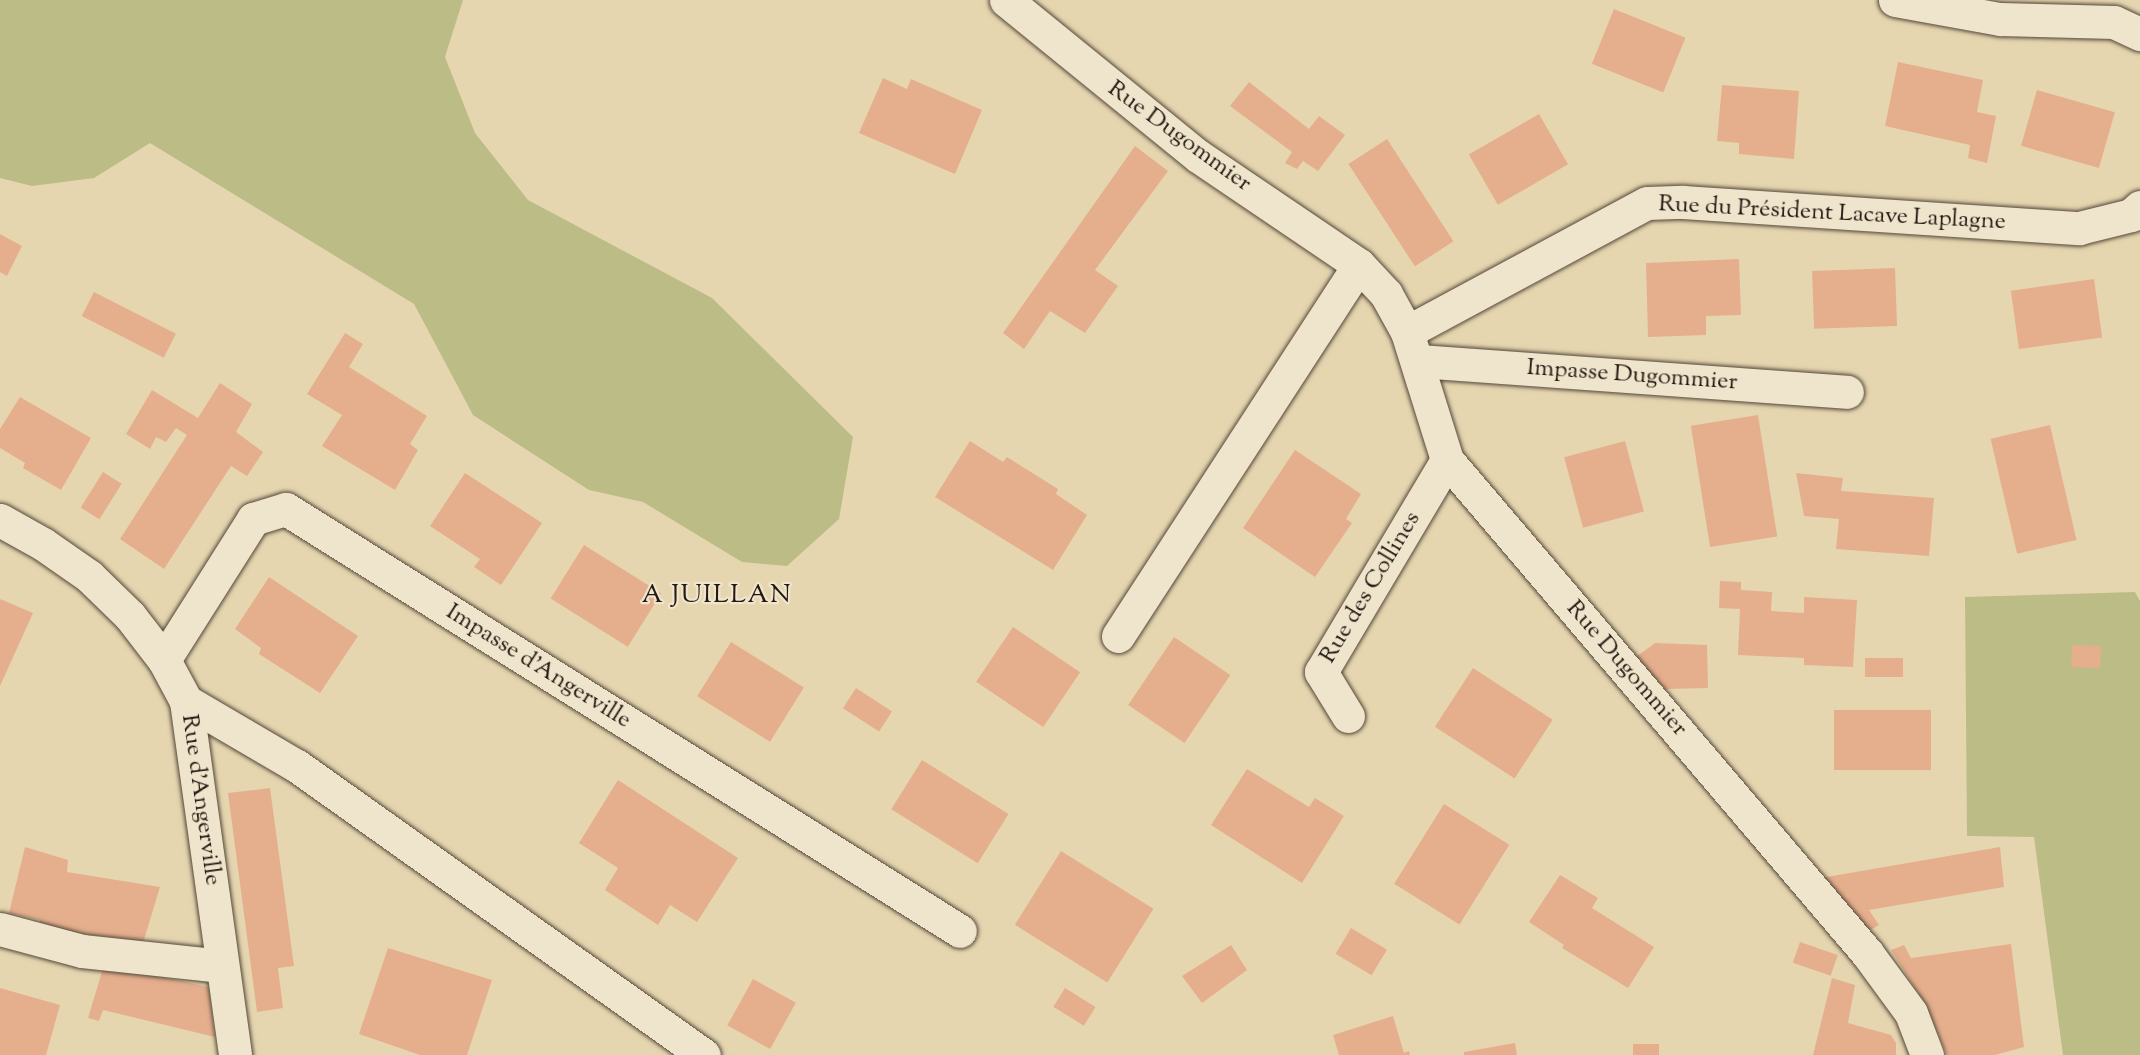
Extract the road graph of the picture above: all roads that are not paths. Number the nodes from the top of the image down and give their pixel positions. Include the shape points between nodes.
1 (1006, 0) edge
2 (1895, 0) edge
3 (2140, 34) edge
4 (2140, 207) edge
5 (1359, 265) junction
6 (1413, 346) junction
7 (1847, 392) dead end
8 (1447, 460) junction
9 (0, 520) edge
10 (1118, 636) dead end
11 (164, 660) junction
12 (186, 701) junction
13 (1348, 716) dead end
14 (0, 929) edge
15 (960, 931) dead end
16 (222, 966) junction
17 (235, 1055) edge
18 (704, 1055) edge
19 (1927, 1055) edge

1 - 5 street, Rue Dugommier via 1198,156
2 - 3 street via 2000,19 2114,22
4 - 6 street, Rue du Président Lacave Laplagne via 2131,215 2079,228 1683,202 1647,203
5 - 6 street, Rue Dugommier via 1386,294
5 - 10 street
6 - 7 street, Impasse Dugommier
6 - 8 street, Rue Dugommier
8 - 13 street, Rue des Collines via 1321,672
8 - 19 street, Rue Dugommier via 1868,952 1911,1013
9 - 11 street, Rue d'Angerville via 88,576 130,616
11 - 12 street, Rue d'Angerville
11 - 15 street, Impasse d'Angerville via 253,519 286,509
12 - 16 street, Rue d'Angerville
12 - 18 street via 297,766
14 - 16 street via 82,951
16 - 17 street, Rue d'Angerville

